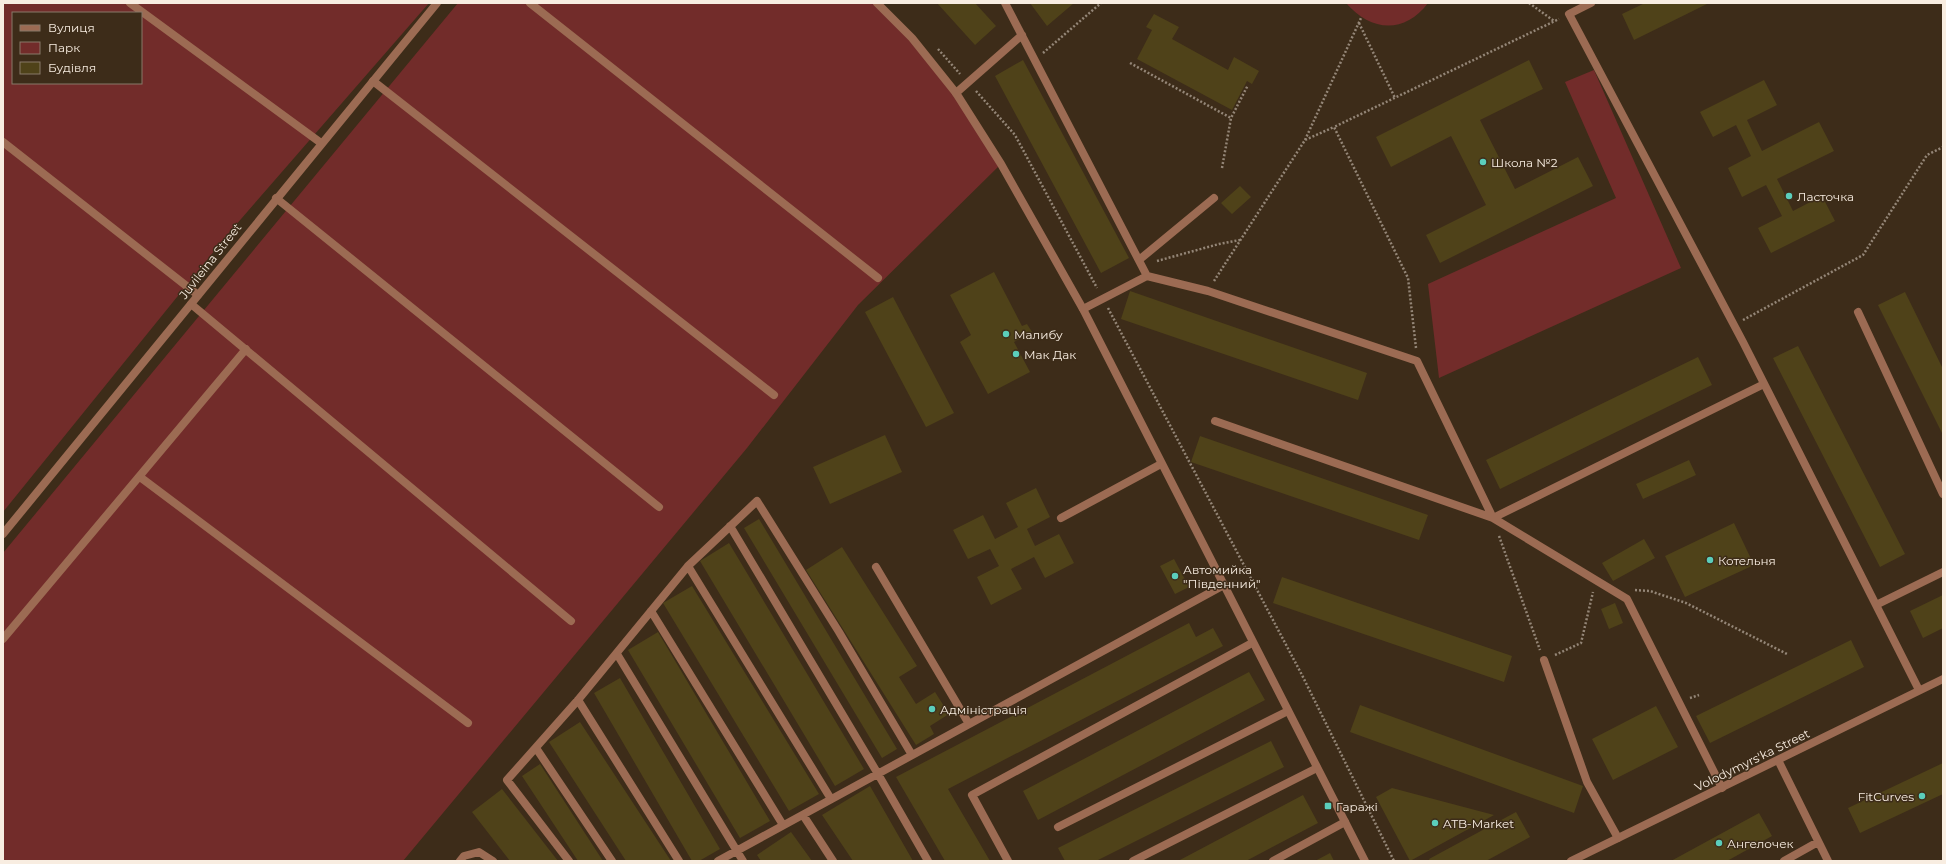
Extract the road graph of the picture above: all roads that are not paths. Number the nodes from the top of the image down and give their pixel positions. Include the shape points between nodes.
1 (130, 3) edge
2 (530, 3) edge
3 (877, 3) edge
4 (1005, 3) edge
5 (1590, 3) edge
6 (435, 4) edge
7 (1022, 35) junction
8 (373, 81) junction
9 (956, 93) junction
10 (3, 142) edge
11 (321, 143) junction
12 (276, 198) junction
13 (1214, 198) dead end
14 (1140, 263) junction
15 (1147, 276) junction
16 (878, 278) dead end
17 (198, 295) junction
18 (191, 304) junction
19 (1083, 309) junction
20 (1858, 312) dead end
21 (246, 349) junction
22 (1764, 384) junction
23 (774, 395) dead end
24 (1215, 421) dead end
25 (1161, 464) junction
26 (140, 477) junction
27 (1943, 494) edge
28 (659, 507) dead end
29 (1061, 518) dead end
30 (1493, 518) junction
31 (730, 526) junction
32 (3, 534) edge
33 (688, 566) junction
34 (876, 567) dead end
35 (1943, 572) edge
36 (1224, 585) junction
37 (1876, 605) junction
38 (651, 611) junction
39 (571, 621) dead end
40 (3, 639) edge
41 (1252, 643) junction
42 (617, 654) junction
43 (1544, 660) road end
44 (1943, 679) edge
45 (1919, 690) junction
46 (578, 700) junction
47 (1288, 711) junction
48 (468, 723) dead end
49 (969, 724) junction
50 (536, 748) junction
51 (912, 755) junction
52 (1778, 760) junction
53 (1317, 768) junction
54 (878, 774) junction
55 (1722, 788) junction
56 (831, 799) junction
57 (803, 815) junction
58 (1345, 822) junction
59 (784, 825) junction
60 (1058, 827) dead end
61 (1618, 838) junction
62 (1818, 842) junction
63 (736, 851) junction
64 (460, 861) edge
65 (493, 861) edge
66 (569, 861) edge
67 (612, 861) edge
68 (679, 861) edge
69 (718, 861) edge
70 (743, 861) edge
71 (833, 861) edge
72 (928, 861) edge
73 (1008, 861) edge
74 (1133, 861) edge
75 (1273, 861) edge
76 (1365, 861) edge
77 (1571, 861) edge
78 (1784, 861) edge
79 (1828, 861) edge

1 - 11 street
2 - 16 street
3 - 9 street via 912,38
4 - 7 street
5 - 22 street via 1570,14
6 - 8 street, Juvileina Street
7 - 9 street
7 - 14 street
8 - 11 street, Juvileina Street
8 - 23 street
9 - 19 street via 1001,164
10 - 17 street
11 - 12 street, Juvileina Street
12 - 17 street, Juvileina Street
12 - 28 street
13 - 14 street
14 - 15 street
15 - 19 street
15 - 30 street via 1208,291 1417,360
17 - 18 street, Juvileina Street
18 - 21 street
18 - 32 street, Juvileina Street
19 - 25 street
20 - 27 street
21 - 26 street
21 - 39 street
22 - 30 street
22 - 37 street
24 - 30 street
25 - 29 street
25 - 36 street
26 - 40 street
26 - 48 street
30 - 55 street via 1627,599
31 - 33 street
31 - 51 street via 756,501 840,632
31 - 54 street
33 - 38 street
33 - 56 street
34 - 49 street
35 - 37 street
36 - 41 street
36 - 49 street
37 - 45 street
38 - 42 street
38 - 59 street
41 - 47 street
41 - 73 street via 972,795
42 - 46 street
42 - 63 street
43 - 61 street via 1587,782
44 - 45 street, Volodymyrs'ka Street
45 - 52 street, Volodymyrs'ka Street
46 - 50 street
46 - 68 street
47 - 53 street
47 - 60 street
49 - 51 street
50 - 66 street via 507,780
50 - 67 street
51 - 54 street
52 - 55 street, Volodymyrs'ka Street
52 - 62 street
53 - 58 street
53 - 74 street
54 - 56 street
54 - 72 street
55 - 61 street, Volodymyrs'ka Street
56 - 57 street
57 - 59 street
57 - 71 street
58 - 75 street
58 - 76 street
59 - 63 street
61 - 77 street, Volodymyrs'ka Street
62 - 78 street
62 - 79 street
63 - 69 street
63 - 70 street
64 - 65 street via 464,856 479,852

